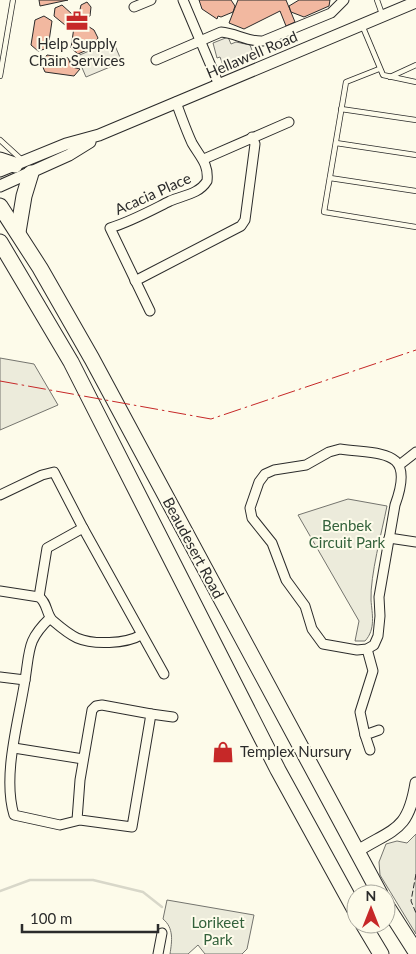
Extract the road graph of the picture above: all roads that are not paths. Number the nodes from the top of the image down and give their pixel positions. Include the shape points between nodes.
1 (13, 0) edge
2 (151, 0) edge
3 (183, 0) edge
4 (344, 0) edge
5 (377, 0) edge
6 (416, 2) edge
7 (134, 7) dead end
8 (383, 16) junction
9 (362, 24) junction
10 (201, 41) junction
11 (156, 60) dead end
12 (416, 65) edge
13 (380, 69) junction
14 (0, 76) edge
15 (389, 78) junction
16 (416, 82) edge
17 (220, 85) junction
18 (176, 102) junction
19 (341, 109) junction
20 (416, 120) edge
21 (289, 122) dead end
22 (252, 137) junction
23 (0, 140) edge
24 (336, 143) junction
25 (416, 155) edge
26 (204, 158) junction
27 (0, 160) edge
28 (23, 167) junction
29 (0, 171) edge
30 (330, 178) junction
31 (0, 186) edge
32 (416, 191) edge
33 (0, 206) edge
34 (416, 227) edge
35 (18, 232) junction
36 (0, 242) edge
37 (135, 281) junction
38 (150, 311) dead end
39 (416, 452) edge
40 (402, 464) junction
41 (0, 495) edge
42 (83, 528) junction
43 (389, 538) junction
44 (416, 542) edge
45 (0, 591) edge
46 (39, 597) junction
47 (50, 618) junction
48 (141, 635) junction
49 (367, 649) junction
50 (164, 674) dead end
51 (0, 677) edge
52 (25, 680) junction
53 (151, 714) junction
54 (173, 717) dead end
55 (379, 730) dead end
56 (365, 735) junction
57 (14, 748) junction
58 (370, 750) dead end
59 (83, 759) junction
60 (416, 787) edge
61 (413, 812) edge
62 (77, 820) junction
63 (356, 852) junction
64 (374, 884) edge
65 (346, 894) edge
66 (396, 921) edge
67 (162, 934) dead end
68 (369, 934) edge
69 (416, 952) edge
70 (158, 954) edge
71 (381, 954) edge

1 - 14 lane
2 - 7 street
3 - 10 street
4 - 10 street via 331,13 263,41 251,41 221,32
5 - 8 lane
6 - 8 street, Hellawell Road
8 - 9 street, Hellawell Road
9 - 13 lane
9 - 17 street, Hellawell Road
10 - 11 street
10 - 17 street
12 - 15 lane
13 - 15 lane
13 - 19 lane via 346,82
15 - 16 lane
17 - 18 street, Hellawell Road
18 - 26 street, Acacia Place via 191,141
18 - 28 street, Hellawell Road via 100,135 69,155
19 - 20 lane
19 - 24 lane
21 - 22 street
22 - 26 street
22 - 37 street via 255,144 245,220 241,226
23 - 28 lane
24 - 25 lane
24 - 30 lane
26 - 37 street, Acacia Place via 208,182 198,191 110,228
27 - 28 highway
28 - 29 street, Hellawell Road
28 - 31 street, Hellawell Road
28 - 35 highway via 24,196
30 - 32 lane
30 - 34 lane via 324,212
33 - 35 highway, Beaudesert Road
35 - 63 highway, Beaudesert Road via 96,366
36 - 65 highway, Beaudesert Road via 71,362 278,770
37 - 38 street
39 - 40 street
40 - 43 street via 401,493 395,505
40 - 49 street via 392,456 340,449 329,452 306,465 265,474 258,482 250,508 252,518 272,543 286,580 305,606 316,637 323,644
41 - 42 street via 54,472
42 - 46 street via 47,548
42 - 48 street
43 - 44 street
43 - 49 street via 379,597 378,636 374,645
45 - 46 street
46 - 47 street
47 - 48 street via 79,639 123,642
47 - 52 street via 36,631 31,641
48 - 50 street
49 - 56 street via 373,671 360,712
51 - 52 street
52 - 57 street
53 - 54 street
53 - 59 street via 96,706 92,710
53 - 62 street via 132,827
55 - 56 street
56 - 58 street
57 - 59 street
57 - 62 street via 10,782 14,814 60,825
59 - 62 street
60 - 61 street
61 - 63 street via 398,826
63 - 64 highway, Beaudesert Road
66 - 69 highway
67 - 70 street
68 - 71 highway

